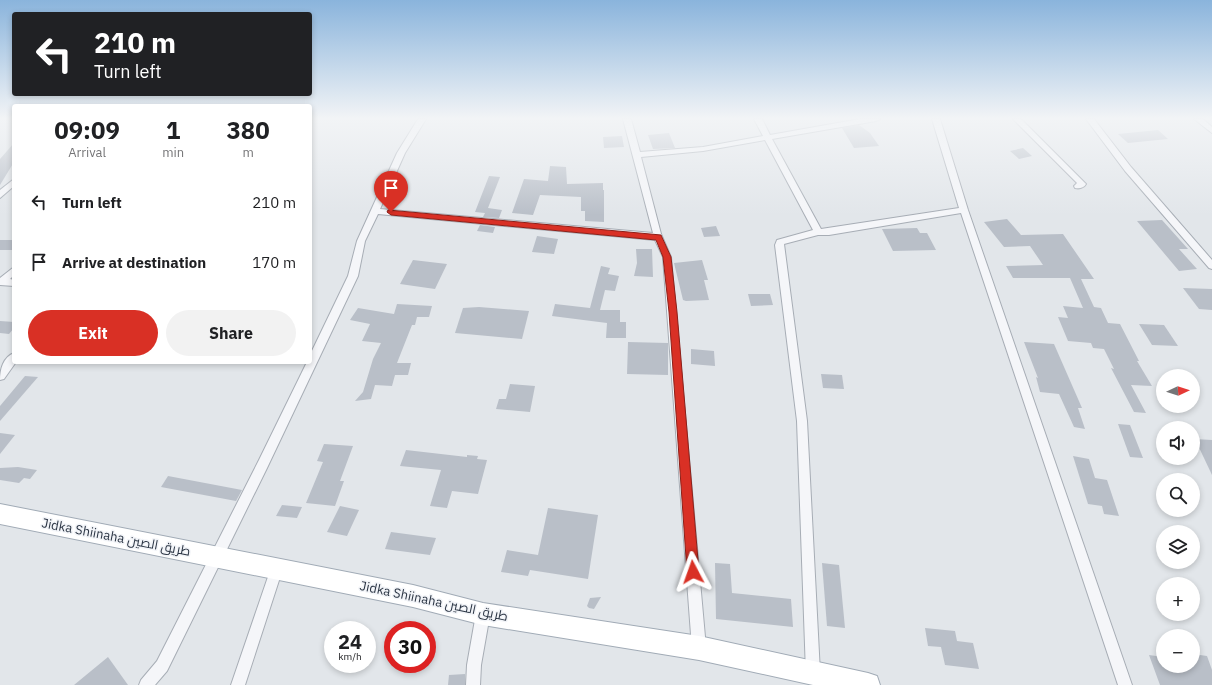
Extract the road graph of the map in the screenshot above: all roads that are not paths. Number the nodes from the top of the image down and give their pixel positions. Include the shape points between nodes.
1 (402, 151) edge
2 (635, 151) edge
3 (681, 151) edge
4 (775, 151) edge
5 (946, 151) edge
6 (1048, 151) edge
7 (1114, 151) edge
8 (636, 155) junction
9 (12, 184) edge
10 (1078, 186) dead end
11 (0, 195) edge
12 (964, 210) junction
13 (375, 211) junction
14 (818, 232) junction
15 (658, 237) junction
16 (1212, 266) edge
17 (12, 272) edge
18 (0, 282) edge
19 (12, 283) edge
20 (8, 360) edge
21 (312, 363) edge
22 (311, 364) edge
23 (0, 376) edge
24 (0, 514) edge
25 (216, 557) junction
26 (276, 568) junction
27 (484, 614) junction
28 (699, 648) junction
29 (813, 674) junction
30 (146, 685) edge
31 (238, 685) edge
32 (473, 685) edge
33 (868, 685) edge
34 (1125, 685) edge

1 - 13 street
2 - 8 street
3 - 8 street
4 - 14 street
5 - 12 street
6 - 10 street via 1074,174 1082,184
7 - 16 street
8 - 15 street
9 - 11 street
12 - 14 street
12 - 34 street
13 - 15 street
13 - 21 street via 361,241 354,276
14 - 29 street via 785,240 779,245 802,421
15 - 28 street via 667,257 673,312
17 - 18 street
18 - 19 street
20 - 23 street
22 - 25 street
24 - 25 main road, Jidka Shiinaha طريق الصين
25 - 26 main road, Jidka Shiinaha طريق الصين
25 - 30 street via 162,666
26 - 27 main road, Jidka Shiinaha طريق الصين via 413,596
26 - 31 street
27 - 28 main road, Jidka Shiinaha طريق الصين
27 - 32 street via 474,665
28 - 29 main road, Jidka Shiinaha طريق الصين
29 - 33 main road, Jidka Shiinaha طريق الصين

